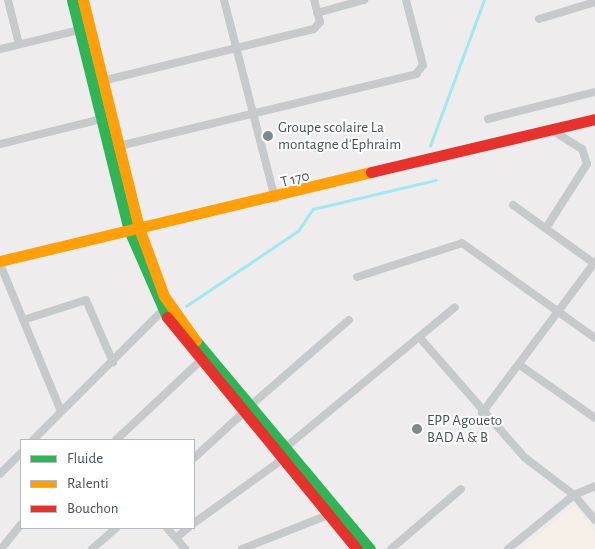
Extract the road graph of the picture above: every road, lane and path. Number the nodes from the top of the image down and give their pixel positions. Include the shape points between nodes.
1 (8, 0) edge
2 (72, 0) edge
3 (83, 0) edge
4 (224, 0) edge
5 (314, 0) edge
6 (364, 0) edge
7 (406, 0) edge
8 (595, 2) edge
9 (317, 13) junction
10 (539, 19) dead end
11 (79, 30) junction
12 (19, 44) junction
13 (236, 48) junction
14 (0, 49) edge
15 (102, 81) junction
16 (595, 92) edge
17 (255, 114) junction
18 (102, 119) junction
19 (488, 119) dead end
20 (595, 119) edge
21 (552, 130) junction
22 (0, 144) edge
23 (119, 146) junction
24 (276, 199) junction
25 (513, 205) dead end
26 (546, 228) junction
27 (134, 229) junction
28 (0, 262) edge
29 (595, 263) edge
30 (357, 278) dead end
31 (455, 307) dead end
32 (162, 311) junction
33 (559, 312) junction
34 (23, 320) junction
35 (349, 320) dead end
36 (420, 338) junction
37 (595, 338) edge
38 (200, 361) junction
39 (113, 362) junction
40 (521, 366) junction
41 (246, 409) junction
42 (61, 411) junction
43 (482, 413) junction
44 (595, 418) edge
45 (34, 439) edge
46 (117, 439) edge
47 (286, 447) junction
48 (20, 454) edge
49 (195, 457) edge
50 (283, 459) junction
51 (0, 474) edge
52 (595, 486) edge
53 (461, 489) dead end
54 (574, 495) junction
55 (333, 513) junction
56 (595, 520) edge
57 (195, 522) edge
58 (20, 525) edge
59 (115, 529) edge
60 (168, 529) edge
61 (187, 529) edge
62 (176, 538) junction
63 (1, 549) edge
64 (92, 549) edge
65 (185, 549) edge
66 (242, 549) edge
67 (357, 549) edge
68 (370, 549) edge
69 (391, 549) edge
70 (508, 549) edge

1 - 12 street
2 - 11 street
3 - 15 street
4 - 13 street
5 - 9 street
6 - 9 street
7 - 17 street via 423,65 416,74
8 - 10 street
9 - 13 street via 320,22 314,29
11 - 12 street
11 - 18 street
12 - 14 street
13 - 15 street
13 - 17 street
15 - 23 street
16 - 19 street
17 - 23 street
17 - 24 street
18 - 22 street
18 - 27 street
20 - 21 street, T 170
21 - 24 street, T 170
21 - 26 street via 582,149 586,164
23 - 27 street
24 - 27 street, T 170
25 - 26 street
26 - 29 street
27 - 28 street, T 170
27 - 32 street
27 - 41 street via 164,296 180,322
28 - 34 street
29 - 33 street
30 - 33 street via 462,243
31 - 36 street
32 - 38 street
32 - 39 street
33 - 37 street
33 - 40 street
34 - 39 street via 86,300
34 - 42 street
35 - 41 street
36 - 43 street
36 - 47 street
38 - 41 street
38 - 46 street
39 - 42 street
40 - 43 street
40 - 44 street
41 - 47 street
41 - 49 street
41 - 50 street
42 - 45 street
43 - 54 street via 524,457
47 - 55 street
48 - 51 street
50 - 55 street
50 - 57 street
52 - 54 street
53 - 69 street
54 - 56 street
54 - 70 street
55 - 66 street
55 - 67 street
55 - 68 street
58 - 63 street
59 - 64 street
60 - 62 street
61 - 62 street
62 - 65 street

